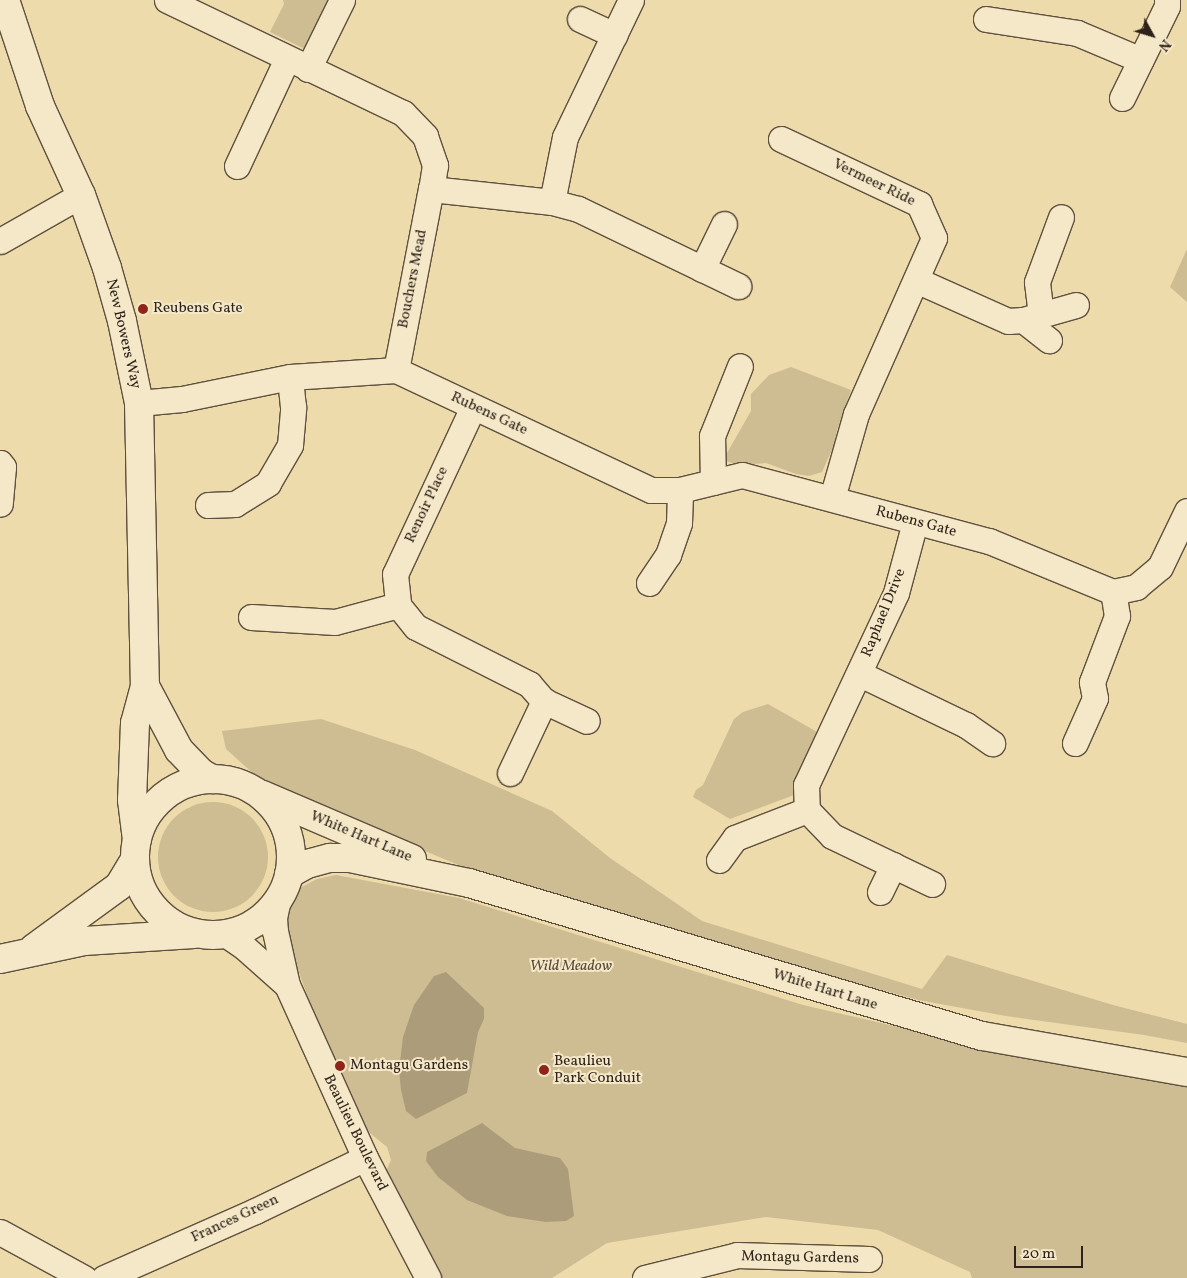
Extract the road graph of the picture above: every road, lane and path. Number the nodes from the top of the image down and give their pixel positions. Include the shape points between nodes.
1 (5, 0) edge
2 (167, 0) edge
3 (342, 0) edge
4 (631, 0) edge
5 (1167, 0) edge
6 (580, 19) dead end
7 (986, 19) dead end
8 (614, 35) junction
9 (1141, 60) junction
10 (298, 64) junction
11 (1122, 98) dead end
12 (780, 139) dead end
13 (237, 166) dead end
14 (431, 189) junction
15 (82, 195) junction
16 (552, 202) junction
17 (1062, 217) dead end
18 (724, 224) dead end
19 (0, 241) edge
20 (702, 269) junction
21 (916, 280) junction
22 (738, 286) dead end
23 (1076, 305) dead end
24 (1032, 317) junction
25 (1049, 340) dead end
26 (740, 366) dead end
27 (396, 370) junction
28 (290, 377) junction
29 (139, 403) junction
30 (473, 408) junction
31 (0, 463) edge
32 (712, 482) junction
33 (680, 490) junction
34 (832, 498) junction
35 (0, 504) edge
36 (208, 505) dead end
37 (1187, 511) edge
38 (916, 522) junction
39 (1182, 537) edge
40 (649, 583) dead end
41 (1113, 592) junction
42 (398, 605) junction
43 (251, 617) dead end
44 (860, 674) junction
45 (145, 686) junction
46 (544, 701) junction
47 (587, 721) dead end
48 (1074, 742) dead end
49 (992, 743) dead end
50 (510, 773) dead end
51 (212, 779) junction
52 (253, 790) junction
53 (807, 810) junction
54 (136, 850) junction
55 (719, 860) dead end
56 (893, 865) junction
57 (289, 874) junction
58 (469, 884) junction
59 (932, 884) dead end
60 (880, 892) dead end
61 (278, 899) junction
62 (213, 934) junction
63 (28, 952) junction
64 (0, 959) edge
65 (287, 985) junction
66 (1187, 1072) edge
67 (365, 1158) junction
68 (0, 1232) edge
69 (868, 1259) dead end
70 (84, 1278) edge
71 (104, 1278) edge
72 (428, 1278) edge
73 (645, 1278) edge

1 - 15 street, New Bowers Way via 40,106
2 - 10 street, Bouchers Mead
3 - 10 street
4 - 8 street
5 - 9 street
6 - 8 street
7 - 9 street via 1077,33
8 - 16 street via 565,137
9 - 11 street
10 - 13 street
10 - 14 street, Bouchers Mead via 403,113 428,143 436,165
12 - 21 street, Vermeer Ride via 921,205 934,238
14 - 16 street
14 - 27 street, Bouchers Mead
15 - 19 street
15 - 29 street, New Bowers Way via 122,321
16 - 20 street via 578,209
17 - 24 street via 1038,282
18 - 20 street
20 - 22 street
21 - 24 street via 1008,321
21 - 34 street, Vermeer Ride via 856,414
23 - 24 street
24 - 25 street
26 - 32 street via 712,436
27 - 28 street
27 - 30 street, Rubens Gate
28 - 29 street via 182,399
28 - 36 street via 293,407 290,445 268,483 235,504
29 - 45 street, New Bowers Way
30 - 33 street, Rubens Gate via 651,490
30 - 42 street, Renoir Place via 395,574
31 - 35 street via 3,467
32 - 33 street, Rubens Gate
32 - 34 street, Rubens Gate via 742,475
33 - 40 street via 678,523 668,555
34 - 38 street, Rubens Gate
37 - 39 street
38 - 41 street, Rubens Gate via 989,541
38 - 44 street, Raphael Drive via 896,593
39 - 41 street via 1160,566 1136,587
41 - 48 street via 1117,616 1092,682 1095,698
42 - 43 street via 334,622
42 - 46 street via 416,627 529,684
44 - 49 street, Raphael Drive via 966,725
44 - 53 street, Raphael Drive via 806,785
45 - 51 street, New Bowers Way via 178,750 201,773
45 - 54 street, New Bowers Way via 135,723 132,800
46 - 47 street
46 - 50 street
51 - 52 street via 233,782
51 - 54 street via 189,783 169,793 147,815
52 - 57 street via 269,802 286,830
52 - 58 street, White Hart Lane
53 - 55 street via 735,838
53 - 56 street via 832,836
54 - 62 street via 139,882 152,906 173,924
54 - 63 street via 119,886
56 - 59 street
56 - 60 street
57 - 58 street, White Hart Lane via 306,864 330,858 350,858
57 - 61 street
58 - 66 street, White Hart Lane via 982,1036
61 - 62 street via 254,924
61 - 65 street, Beaulieu Boulevard via 275,930
62 - 63 street via 84,941
62 - 65 street, Beaulieu Boulevard via 244,947
63 - 64 street
65 - 67 street, Beaulieu Boulevard
67 - 71 street, Frances Green
67 - 72 street, Beaulieu Boulevard
68 - 70 street
69 - 73 street, Montagu Gardens via 736,1255

